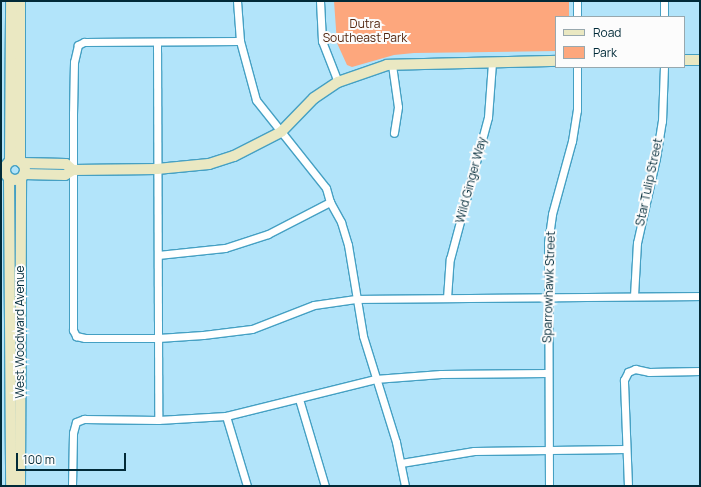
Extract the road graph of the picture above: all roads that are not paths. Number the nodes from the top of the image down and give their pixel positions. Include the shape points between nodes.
1 (11, 1) edge
2 (20, 1) edge
3 (236, 1) edge
4 (320, 1) edge
5 (577, 1) edge
6 (664, 1) edge
7 (577, 16) edge
8 (664, 16) edge
9 (240, 41) junction
10 (157, 42) junction
11 (685, 60) edge
12 (700, 60) edge
13 (555, 61) edge
14 (492, 62) junction
15 (392, 65) junction
16 (577, 68) edge
17 (664, 68) edge
18 (338, 82) junction
19 (281, 132) junction
20 (394, 133) dead end
21 (12, 162) edge
22 (157, 169) junction
23 (74, 170) junction
24 (6, 176) edge
25 (23, 177) junction
26 (330, 202) junction
27 (158, 255) junction
28 (634, 296) junction
29 (700, 296) edge
30 (547, 297) junction
31 (447, 298) junction
32 (356, 299) junction
33 (158, 338) junction
34 (700, 371) edge
35 (547, 373) junction
36 (375, 379) junction
37 (299, 399) junction
38 (226, 416) junction
39 (158, 420) junction
40 (548, 449) junction
41 (626, 449) junction
42 (401, 463) junction
43 (16, 469) junction
44 (11, 486) edge
45 (20, 486) edge
46 (72, 486) edge
47 (247, 486) edge
48 (325, 486) edge
49 (405, 486) edge
50 (549, 486) edge
51 (628, 486) edge

1 - 21 street
2 - 21 street
3 - 9 street
4 - 18 street via 322,41
5 - 7 street
6 - 8 street
9 - 10 street
9 - 19 street via 256,100
10 - 22 street
10 - 23 street via 84,42 78,45 74,62
11 - 12 street
13 - 14 street
14 - 15 street
14 - 31 street, Wild Ginger Way via 488,117 450,258
15 - 18 street
15 - 20 street via 398,107
16 - 30 street, Sparrowhawk Street via 577,110 572,141 552,214 548,243
17 - 28 street, Star Tulip Street via 662,121 637,243
18 - 19 street via 314,98
19 - 22 street via 234,156 209,164
19 - 26 street via 326,188
21 - 23 street via 66,164
21 - 24 street, West Woodward Avenue via 5,169
21 - 25 street, West Woodward Avenue
22 - 23 street
22 - 27 street
23 - 25 street via 65,175
23 - 33 street via 73,330 76,336
24 - 25 street
24 - 43 street, West Woodward Avenue
25 - 43 street, West Woodward Avenue
26 - 27 street via 268,234 225,248
26 - 32 street via 348,245
27 - 33 street
28 - 29 street
28 - 30 street
30 - 31 street
30 - 35 street, Sparrowhawk Street
31 - 32 street
32 - 33 street via 314,304 252,329
32 - 36 street
33 - 39 street
34 - 41 street via 649,372 635,369 628,372 624,380
35 - 36 street via 441,374
35 - 40 street, Sparrowhawk Street
36 - 37 street
36 - 42 street
37 - 38 street
37 - 48 street
38 - 39 street
38 - 47 street
39 - 46 street via 84,419 76,422 73,433
40 - 41 street
40 - 42 street via 474,451
40 - 50 street, Sparrowhawk Street
41 - 51 street
42 - 49 street
43 - 44 street, West Woodward Avenue
43 - 45 street, West Woodward Avenue

